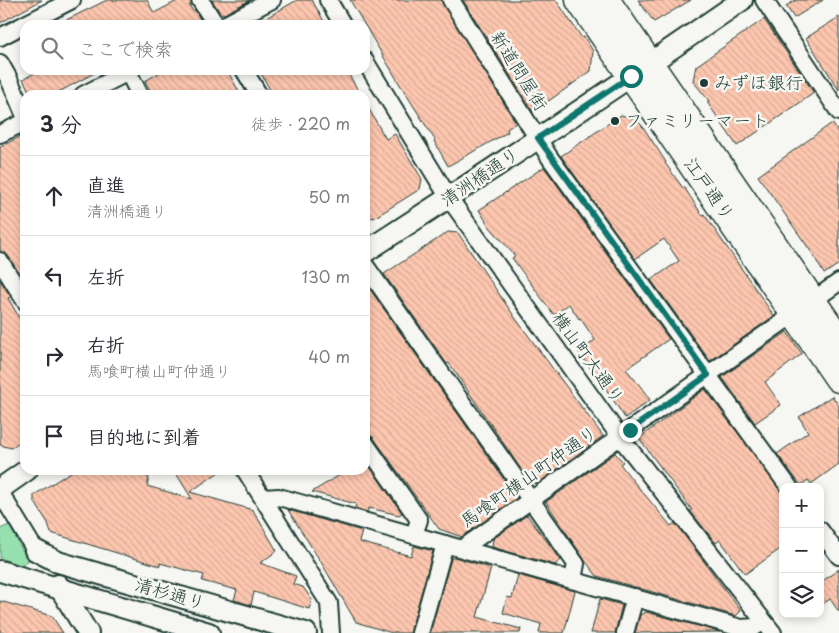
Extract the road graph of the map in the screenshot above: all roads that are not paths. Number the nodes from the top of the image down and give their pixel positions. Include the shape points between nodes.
1 (72, 0) edge
2 (200, 0) edge
3 (272, 0) edge
4 (328, 0) edge
5 (451, 0) edge
6 (580, 0) edge
7 (605, 0) edge
8 (742, 0) edge
9 (764, 0) edge
10 (33, 20) edge
11 (213, 20) edge
12 (234, 20) edge
13 (340, 20) edge
14 (20, 27) edge
15 (0, 37) edge
16 (0, 63) edge
17 (370, 69) edge
18 (640, 70) junction
19 (122, 75) edge
20 (132, 75) edge
21 (247, 75) edge
22 (93, 90) edge
23 (138, 90) edge
24 (256, 90) edge
25 (20, 104) edge
26 (839, 112) edge
27 (20, 124) edge
28 (0, 134) edge
29 (538, 138) junction
30 (449, 198) junction
31 (370, 249) edge
32 (0, 260) edge
33 (370, 272) edge
34 (839, 282) edge
35 (20, 293) edge
36 (804, 308) junction
37 (839, 341) edge
38 (708, 375) junction
39 (839, 378) edge
40 (620, 437) junction
41 (370, 450) edge
42 (20, 475) edge
43 (248, 475) edge
44 (786, 483) edge
45 (0, 490) edge
46 (263, 498) junction
47 (530, 500) junction
48 (414, 535) junction
49 (824, 535) edge
50 (446, 544) junction
51 (463, 548) junction
52 (35, 550) junction
53 (839, 556) edge
54 (0, 571) edge
55 (573, 579) junction
56 (60, 590) junction
57 (635, 597) junction
58 (767, 627) edge
59 (88, 633) edge
60 (209, 633) edge
61 (306, 633) edge
62 (331, 633) edge
63 (420, 633) edge
64 (625, 633) edge

1 - 10 street
2 - 11 street
3 - 12 street
4 - 13 street
5 - 29 street, 新道問屋街
6 - 18 highway, 江戸通り
7 - 18 highway, 江戸通り
8 - 18 street, 清洲橋通り
9 - 26 street
14 - 15 street
16 - 25 street
17 - 30 street, 横山町大通り
18 - 29 street, 清洲橋通り
18 - 36 highway, 江戸通り
19 - 22 street
20 - 23 street
21 - 24 street
27 - 28 street
29 - 30 street, 清洲橋通り
29 - 38 street, 新道問屋街
30 - 31 street, 清洲橋通り
30 - 40 street, 横山町大通り
32 - 35 street
33 - 47 street
34 - 36 street, 馬喰町横山町仲通り
36 - 37 highway, 江戸通り
36 - 38 street, 馬喰町横山町仲通り
36 - 39 highway, 江戸通り
38 - 40 street, 馬喰町横山町仲通り
38 - 44 street, 新道問屋街
40 - 47 street, 馬喰町横山町仲通り
40 - 58 street, 横山町大通り
41 - 48 street via 419,520
42 - 45 street
43 - 46 street
45 - 52 street
46 - 48 street via 279,497
46 - 62 street via 329,603
47 - 51 street, 馬喰町横山町仲通り
47 - 55 street via 576,564
48 - 50 street
49 - 53 street
50 - 51 street
50 - 63 street
51 - 55 street
52 - 56 street
52 - 61 street, 清杉通り via 58,562
54 - 56 street, 清杉通り
55 - 57 street
56 - 59 street
56 - 60 street, 清杉通り
57 - 58 street via 741,628
57 - 64 street

